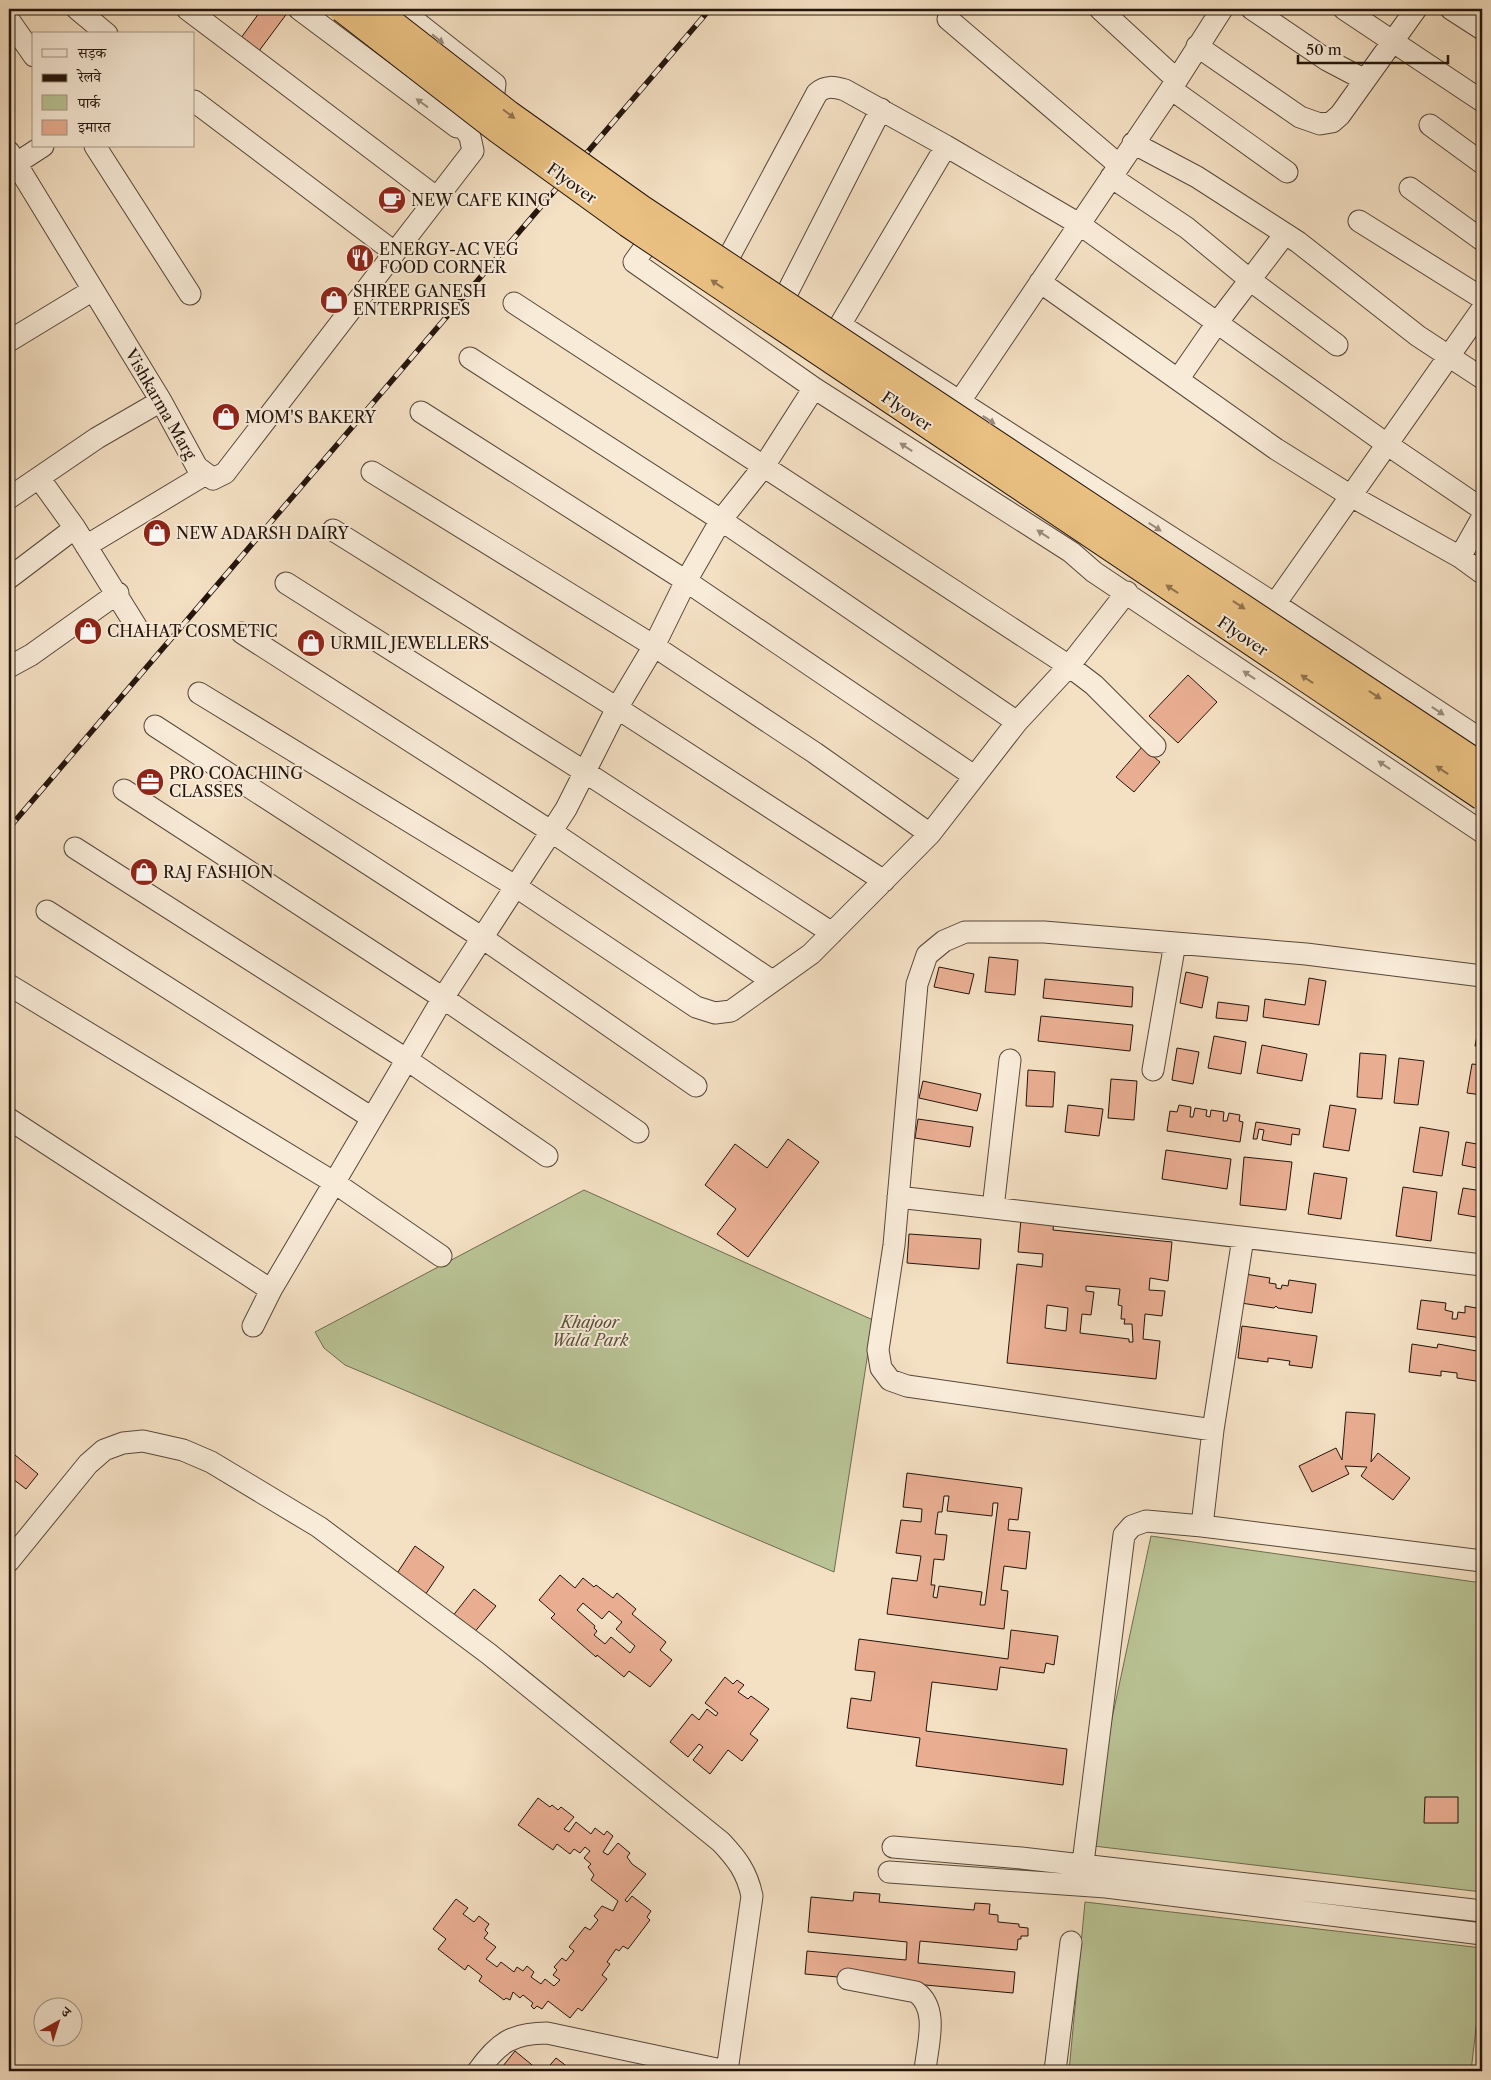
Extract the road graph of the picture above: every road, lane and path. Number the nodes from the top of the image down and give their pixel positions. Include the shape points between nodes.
1 (77, 9) edge
2 (187, 9) edge
3 (299, 9) edge
4 (374, 9) edge
5 (400, 9) edge
6 (1100, 9) edge
7 (1252, 9) edge
8 (1344, 9) edge
9 (1416, 9) edge
10 (1452, 9) edge
11 (1220, 10) edge
12 (341, 12) edge
13 (948, 19) dead end
14 (9, 20) edge
15 (1482, 29) edge
16 (200, 30) edge
17 (96, 31) edge
18 (1394, 40) junction
19 (1197, 46) junction
20 (32, 53) edge
21 (1365, 80) junction
22 (1173, 84) junction
23 (1482, 101) edge
24 (195, 102) edge
25 (881, 109) junction
26 (1430, 125) dead end
27 (463, 126) junction
28 (1133, 143) junction
29 (946, 146) junction
30 (38, 148) edge
31 (96, 148) edge
32 (11, 161) edge
33 (1482, 163) edge
34 (1115, 171) junction
35 (1287, 172) dead end
36 (1410, 188) dead end
37 (437, 198) junction
38 (1359, 221) dead end
39 (1078, 224) junction
40 (1285, 234) junction
41 (1482, 240) edge
42 (394, 252) junction
43 (730, 255) junction
44 (1250, 280) junction
45 (1040, 282) junction
46 (93, 290) junction
47 (787, 293) junction
48 (190, 294) dead end
49 (1482, 298) edge
50 (514, 304) dead end
51 (1482, 309) edge
52 (1217, 323) junction
53 (840, 325) junction
54 (9, 341) edge
55 (1337, 345) dead end
56 (1447, 356) junction
57 (470, 358) dead end
58 (1179, 378) junction
59 (1482, 378) edge
60 (814, 388) junction
61 (161, 401) junction
62 (960, 402) junction
63 (421, 412) dead end
64 (1388, 445) junction
65 (764, 466) junction
66 (372, 472) dead end
67 (204, 475) junction
68 (39, 478) junction
69 (1351, 496) junction
70 (9, 498) edge
71 (1110, 498) junction
72 (1482, 509) edge
73 (1133, 512) junction
74 (1482, 518) edge
75 (721, 520) junction
76 (333, 530) dead end
77 (80, 537) junction
78 (1071, 552) junction
79 (1460, 557) junction
80 (1094, 572) junction
81 (1482, 573) edge
82 (9, 578) edge
83 (686, 581) junction
84 (286, 583) dead end
85 (1127, 592) junction
86 (118, 593) junction
87 (1275, 604) junction
88 (136, 626) dead end
89 (242, 633) dead end
90 (654, 646) junction
91 (1069, 666) junction
92 (9, 667) edge
93 (199, 693) dead end
94 (617, 708) junction
95 (1017, 722) junction
96 (155, 726) dead end
97 (1482, 740) edge
98 (1155, 746) dead end
99 (1482, 766) edge
100 (585, 772) junction
101 (974, 776) junction
102 (124, 790) dead end
103 (1482, 797) edge
104 (552, 832) junction
105 (1482, 832) edge
106 (930, 834) junction
107 (75, 848) dead end
108 (884, 881) junction
109 (515, 886) junction
110 (47, 911) dead end
111 (832, 934) junction
112 (481, 937) junction
113 (1175, 943) junction
114 (1482, 976) edge
115 (772, 981) junction
116 (9, 985) edge
117 (443, 998) junction
118 (406, 1059) junction
119 (1010, 1060) dead end
120 (1153, 1070) dead end
121 (696, 1086) dead end
122 (372, 1118) junction
123 (9, 1119) edge
124 (638, 1132) dead end
125 (547, 1156) dead end
126 (334, 1182) junction
127 (898, 1197) junction
128 (993, 1208) junction
129 (1243, 1238) junction
130 (441, 1256) dead end
131 (1482, 1265) edge
132 (271, 1290) junction
133 (253, 1326) dead end
134 (1213, 1430) junction
135 (1202, 1526) junction
136 (9, 1561) edge
137 (1482, 1561) edge
138 (893, 1847) dead end
139 (889, 1872) dead end
140 (1078, 1874) junction
141 (1482, 1911) edge
142 (1482, 1934) edge
143 (1071, 1942) dead end
144 (848, 1979) dead end
145 (478, 2071) edge
146 (726, 2071) edge
147 (924, 2071) edge
148 (1055, 2071) edge

1 - 17 street
2 - 16 street
27 -> 3 street via 457,128
4 -> 99 main road, Flyover, bridge via 509,114 641,208
5 -> 27 street via 495,84 494,92
6 - 22 street
7 - 21 street via 1327,60
8 - 18 street
9 - 18 street
10 - 15 street
11 - 19 street
103 -> 12 main road, Flyover, bridge via 628,224
13 - 34 street
14 - 20 street
16 - 37 street
18 - 21 street
18 - 23 street
19 - 21 street via 1311,123 1332,122
19 - 22 street
22 - 28 street
22 - 35 street
24 - 42 street
25 - 29 street
25 - 43 street via 845,90 822,88
25 - 47 street
26 - 33 street
27 - 37 street, Vishkarma Marg via 473,151
28 - 34 street
28 - 40 street via 1197,177
29 - 39 street
29 - 53 street
30 - 32 street
31 - 48 street
32 - 46 street, Vishkarma Marg
34 - 39 street
34 - 44 street
36 - 41 street
37 - 42 street, Vishkarma Marg
38 - 49 street
39 - 45 street
39 - 52 street
40 - 44 street
40 - 56 street
42 - 67 street, Vishkarma Marg via 226,473 212,479
43 - 47 street
43 - 60 street via 668,214 634,262
44 - 52 street
44 - 55 street
45 - 58 street
45 - 62 street
46 - 54 street
46 - 61 street, Vishkarma Marg
47 - 53 street
50 - 65 street
51 - 56 street
52 - 58 street
52 - 64 street
53 - 62 street
56 - 59 street
56 - 64 street
57 - 75 street
58 - 69 street via 1276,450
60 - 65 street
78 -> 60 street
61 - 67 street, Vishkarma Marg
61 - 68 street via 97,438
62 -> 71 street
63 - 83 street
64 - 69 street
64 - 72 street
65 - 75 street
65 - 91 street
66 - 90 street
67 - 77 street
68 - 70 street
68 - 77 street
69 - 79 street
69 - 87 street
71 - 73 street
71 - 78 street via 1086,500 1066,497 902,392 741,297 1055,516 1069,530
73 - 80 street
73 -> 87 street
74 - 79 street
75 - 83 street
75 - 95 street
76 - 94 street
77 - 82 street
77 - 86 street
78 - 80 street
79 - 81 street
80 - 85 street
83 - 90 street
83 - 101 street
84 - 100 street
85 - 91 street
105 -> 85 street
86 - 88 street
86 - 92 street
87 -> 97 street
89 - 104 street
90 - 94 street
90 - 106 street
91 - 95 street
91 - 98 street via 1094,685
93 - 109 street
94 - 100 street
94 - 108 street
95 - 101 street
96 - 112 street
100 - 104 street
100 - 111 street
101 - 106 street
102 - 117 street
104 - 109 street
104 - 115 street
106 - 108 street
107 - 118 street
108 - 111 street
109 - 112 street
109 - 115 street via 696,1007 715,1013 731,1011
110 - 122 street
111 - 115 street via 811,954
112 - 117 street
112 - 121 street
113 - 114 street via 1306,954
113 - 120 street
113 - 127 street via 1044,932 965,932 944,941 927,955 917,984
116 - 126 street
117 - 118 street
117 - 124 street
118 - 122 street
118 - 125 street
119 - 128 street
122 - 126 street
123 - 132 street
126 - 130 street
126 - 132 street
127 - 128 street
127 - 134 street via 878,1350 881,1368 890,1380 916,1387
128 - 129 street
129 - 131 street
129 - 134 street
132 - 133 street
134 - 135 street
135 - 137 street
135 - 140 street via 1146,1521 1132,1526 1124,1535 1083,1863
136 - 146 street via 88,1464 104,1450 123,1443 143,1441 184,1450 211,1462 319,1527 489,1654 721,1842 741,1863 749,1879 752,1896
138 - 140 street
139 - 140 street
140 - 141 street
140 - 142 street
143 - 148 street
144 - 147 street via 916,1992 925,1998 930,2007 930,2019
145 - 146 street via 492,2051 504,2042 528,2033 547,2032

